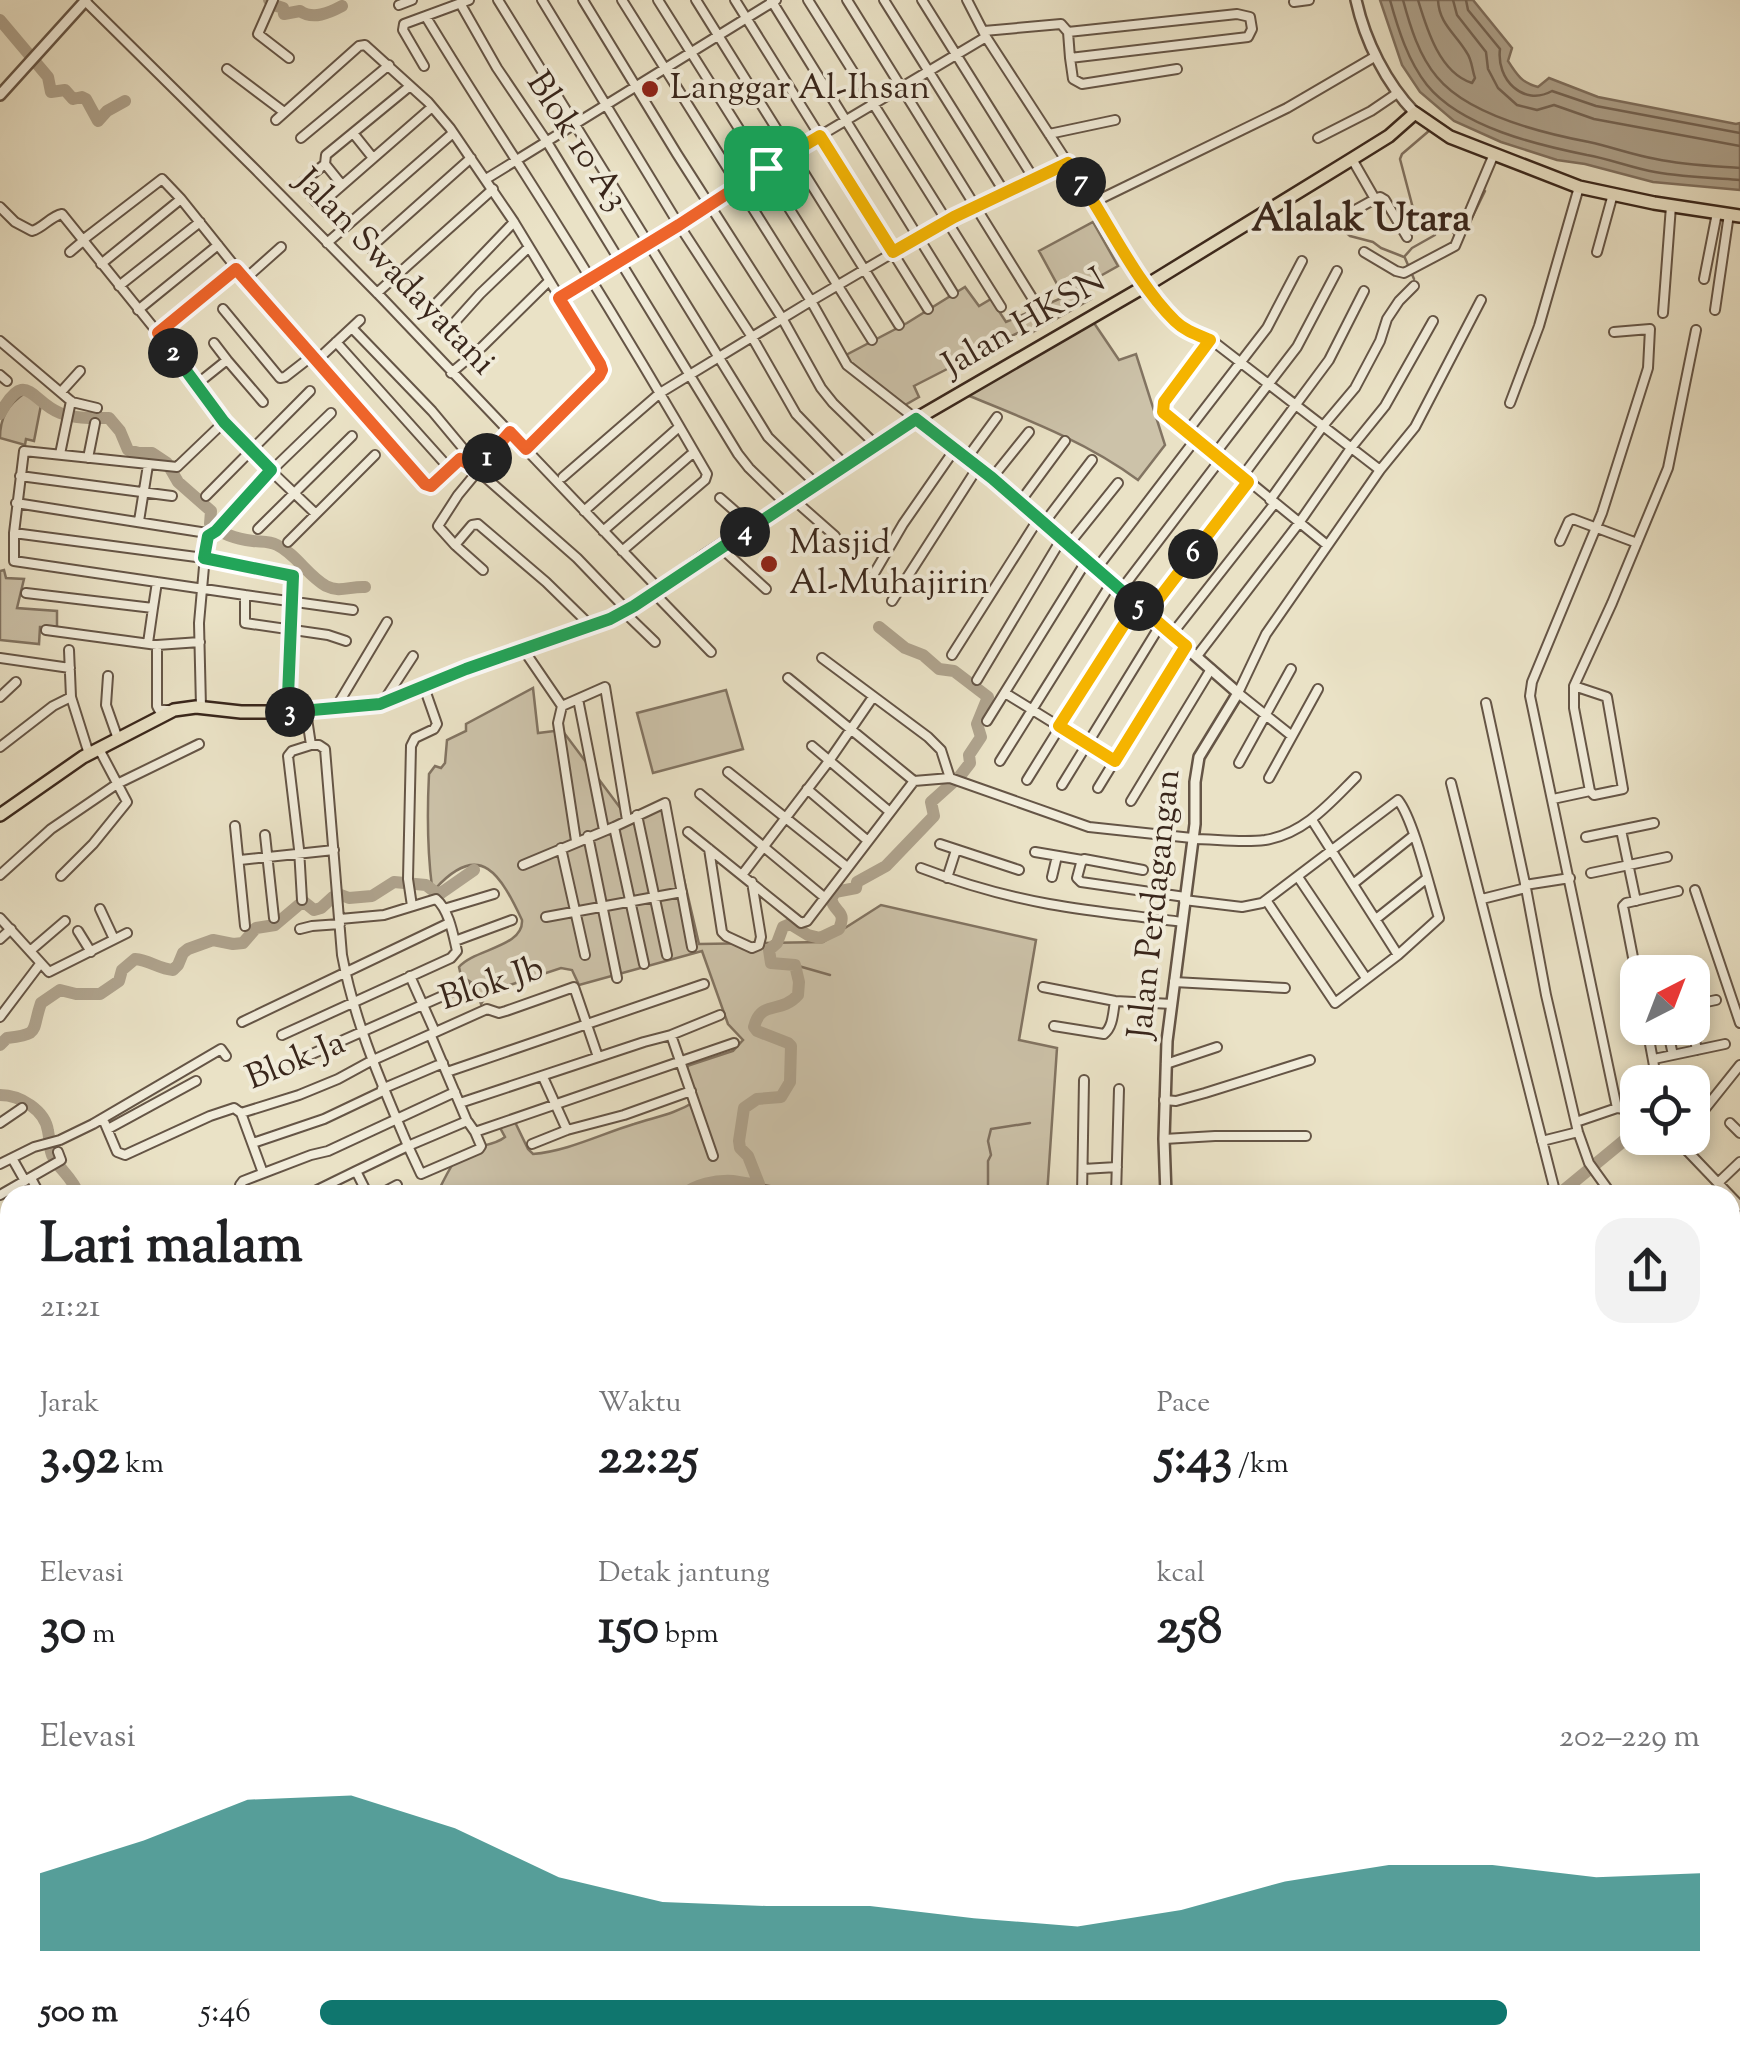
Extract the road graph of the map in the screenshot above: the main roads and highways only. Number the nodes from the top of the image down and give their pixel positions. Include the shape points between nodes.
1 (1729, 214) edge
2 (0, 815) edge

1 - 2 main road, Jalan HKSN via 1578,186 1433,128 1415,113 1389,136 1147,285 916,419 625,611 384,702 306,712 182,708 94,751

